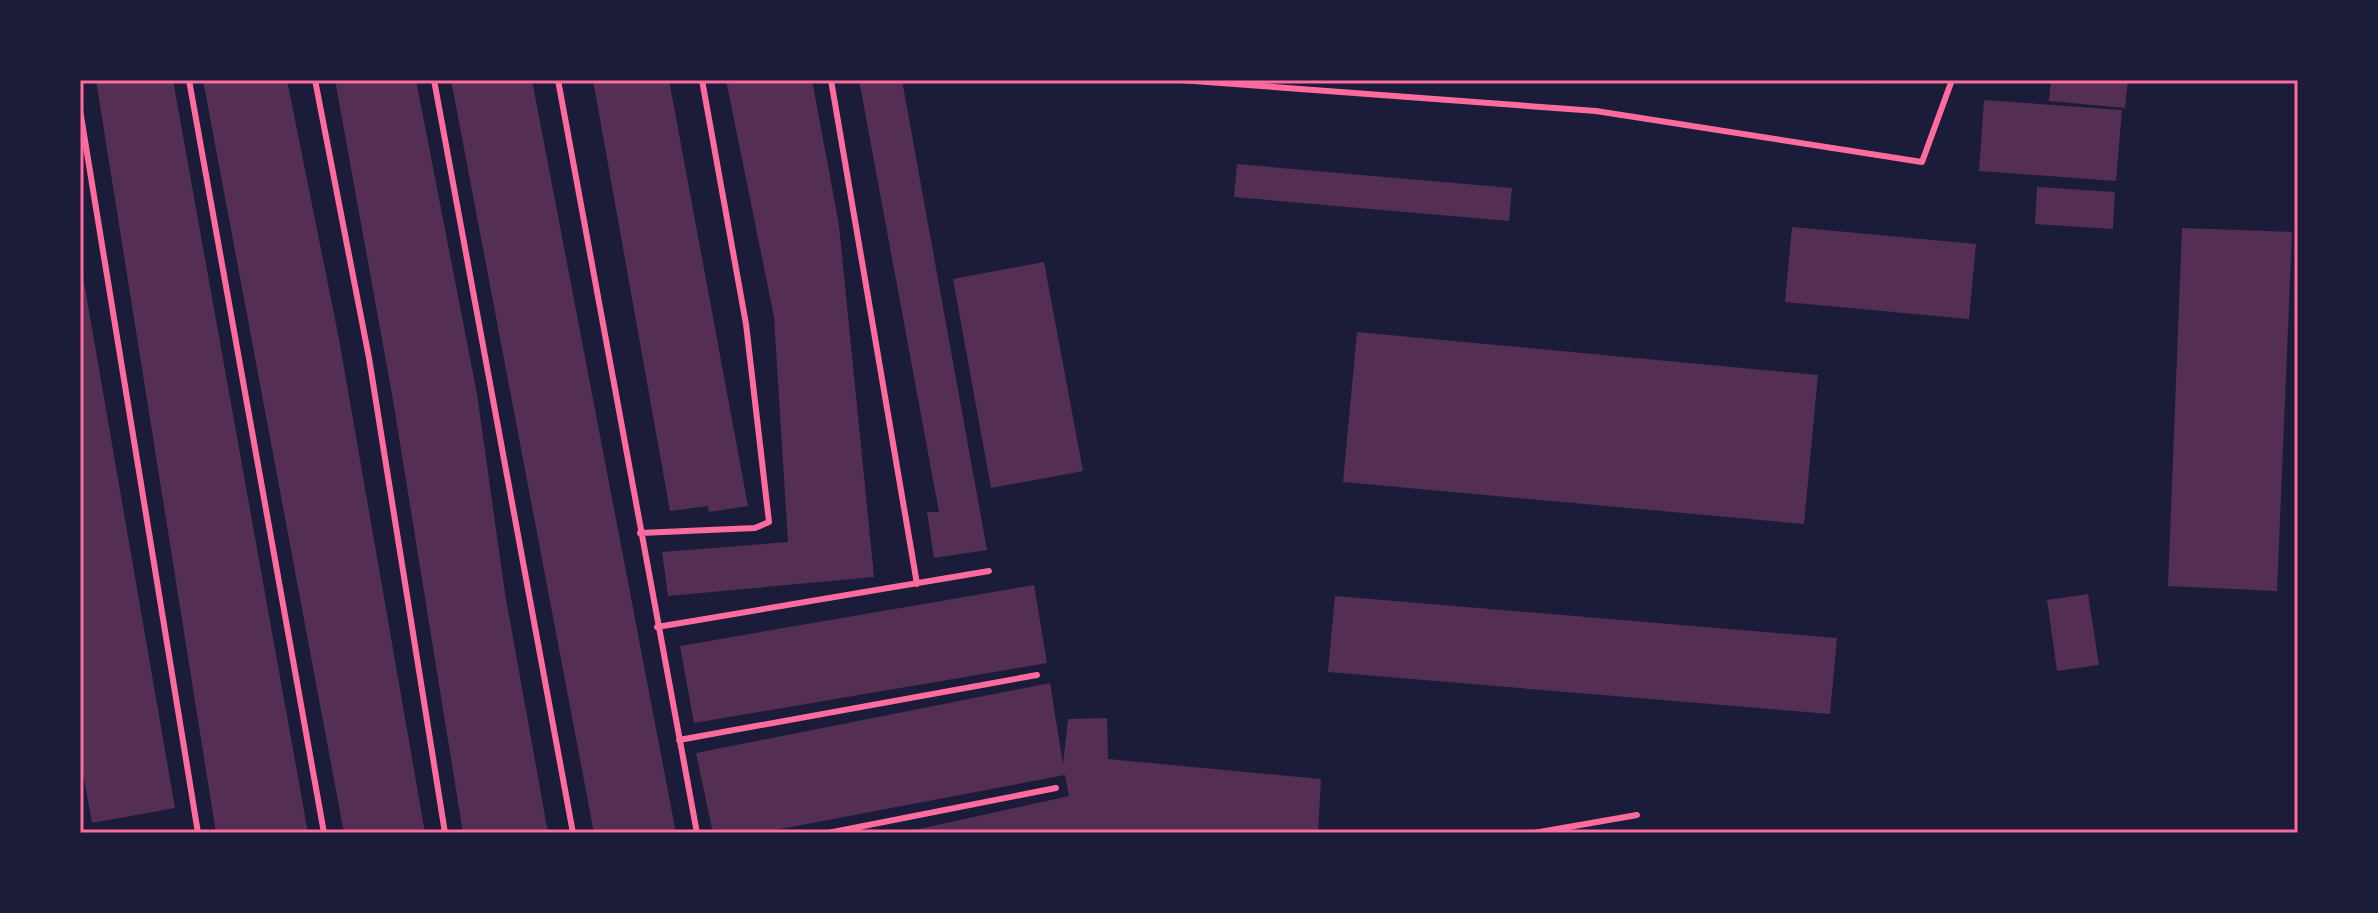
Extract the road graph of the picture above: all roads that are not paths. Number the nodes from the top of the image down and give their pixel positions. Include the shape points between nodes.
1 (189, 80) edge
2 (315, 80) edge
3 (434, 80) edge
4 (558, 80) edge
5 (702, 80) edge
6 (831, 80) edge
7 (1180, 80) edge
8 (1952, 80) edge
9 (80, 110) edge
10 (640, 533) junction
11 (989, 571) dead end
12 (917, 584) junction
13 (657, 627) junction
14 (1037, 675) dead end
15 (679, 740) junction
16 (1056, 788) dead end
17 (1637, 815) dead end
18 (198, 833) edge
19 (324, 833) edge
20 (445, 833) edge
21 (573, 833) edge
22 (697, 833) edge
23 (828, 833) edge
24 (1534, 833) edge

1 - 19 lane
2 - 20 lane via 369,358
3 - 21 lane
4 - 10 lane
5 - 10 lane via 746,324 769,522 755,528
6 - 12 lane
7 - 8 lane via 1596,111 1922,162
9 - 18 lane
10 - 13 lane
11 - 12 lane
12 - 13 lane
13 - 15 lane
14 - 15 lane
15 - 22 lane
16 - 23 lane
17 - 24 lane

